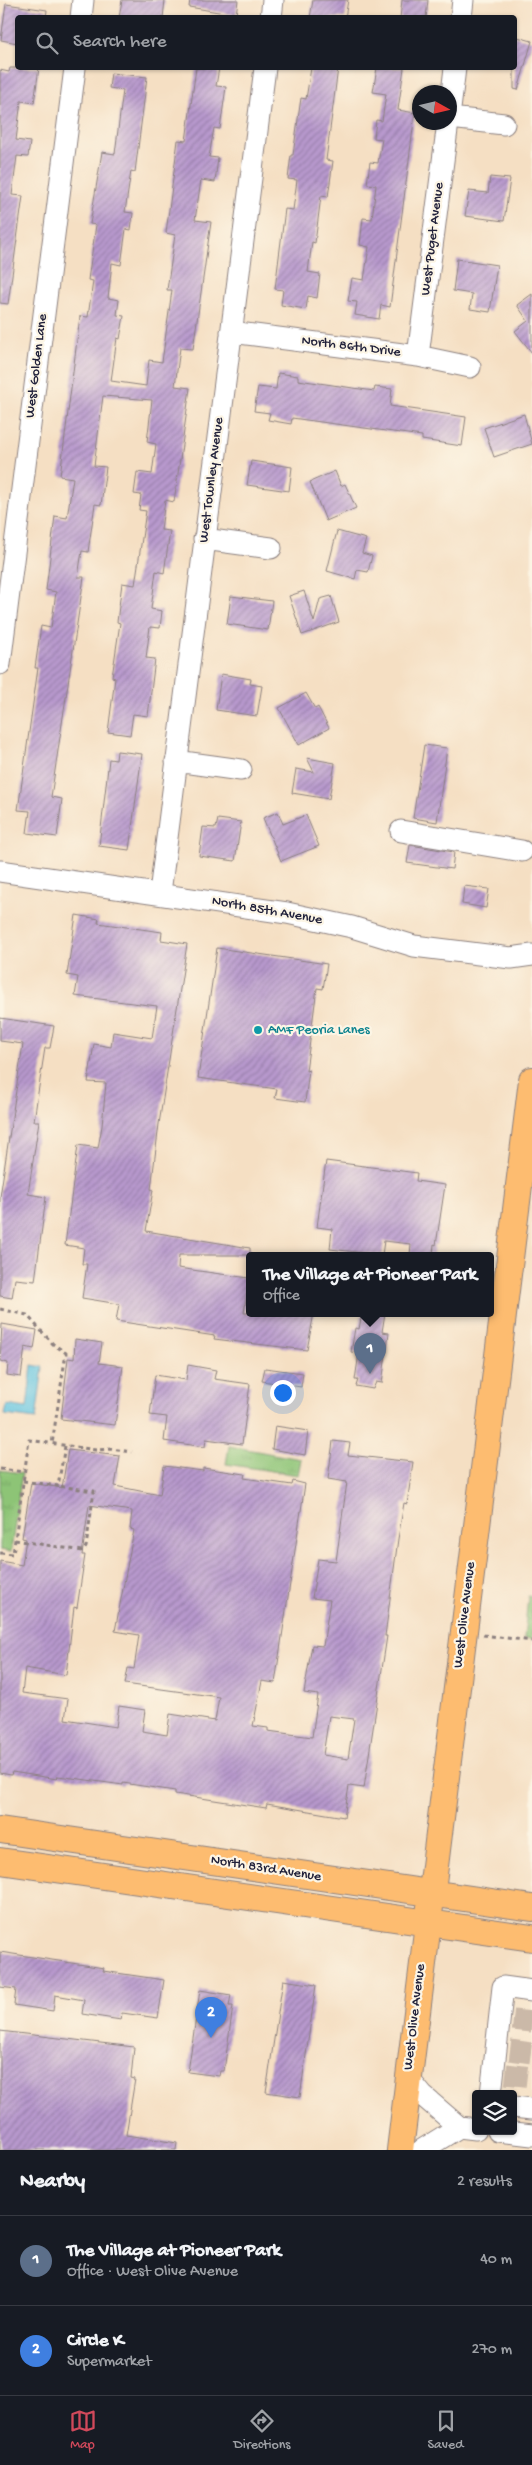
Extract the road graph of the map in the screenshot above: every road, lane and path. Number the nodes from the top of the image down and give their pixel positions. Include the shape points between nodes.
1 (83, 0) edge
2 (273, 0) edge
3 (463, 0) edge
4 (81, 15) edge
5 (271, 15) edge
6 (461, 15) edge
7 (75, 70) edge
8 (265, 70) edge
9 (455, 70) edge
10 (453, 85) edge
11 (457, 119) edge
12 (504, 124) dead end
13 (447, 130) edge
14 (230, 332) junction
15 (418, 356) junction
16 (470, 367) dead end
17 (204, 539) junction
18 (271, 548) dead end
19 (0, 664) edge
20 (176, 761) junction
21 (241, 770) dead end
22 (401, 831) dead end
23 (522, 851) dead end
24 (0, 871) edge
25 (160, 893) junction
26 (532, 955) edge
27 (532, 1080) edge
28 (0, 1309) edge
29 (52, 1444) junction
30 (64, 1446) junction
31 (132, 1452) dead end
32 (0, 1469) edge
33 (24, 1472) junction
34 (23, 1481) junction
35 (58, 1486) junction
36 (15, 1540) junction
37 (0, 1553) edge
38 (463, 1632) junction
39 (532, 1641) edge
40 (0, 1830) edge
41 (0, 1861) edge
42 (430, 1894) junction
43 (532, 1908) edge
44 (426, 1924) junction
45 (532, 1938) edge
46 (532, 1991) edge
47 (408, 2078) junction
48 (493, 2090) edge
49 (517, 2107) edge
50 (532, 2109) edge
51 (468, 2128) edge
52 (517, 2133) edge
53 (532, 2135) edge
54 (400, 2150) edge
55 (422, 2150) edge

1 - 4 street
2 - 5 street
3 - 6 street
7 - 19 street, West Golden Lane
8 - 14 street, West Townley Avenue
9 - 10 street
11 - 12 street
13 - 15 street, West Puget Avenue
14 - 15 street, North 86th Drive
14 - 17 street, West Townley Avenue
15 - 16 street, North 86th Drive
17 - 18 street
17 - 20 street, West Townley Avenue
20 - 21 street
20 - 25 street, West Townley Avenue
22 - 23 street
24 - 25 street, North 85th Avenue
25 - 26 street, North 85th Avenue via 288,913 352,927 414,946 511,958
27 - 38 main road, West Olive Avenue
28 - 29 path via 27,1315 53,1344 66,1353
29 - 30 path
29 - 33 path via 30,1440
30 - 31 path
30 - 35 path
32 - 33 path
33 - 34 path
34 - 35 path
34 - 36 path
35 - 36 path via 94,1491 84,1552
36 - 37 path via 13,1554
38 - 39 path
38 - 42 main road, West Olive Avenue
40 - 42 main road, North 83rd Avenue
41 - 44 main road
42 - 43 main road, North 83rd Avenue
42 - 44 main road, West Olive Avenue
44 - 45 main road
44 - 47 main road, West Olive Avenue
46 - 48 street via 503,1987 506,2019 500,2073
47 - 51 street via 423,2096
47 - 54 main road, West Olive Avenue
49 - 50 street
51 - 55 street
52 - 53 street

